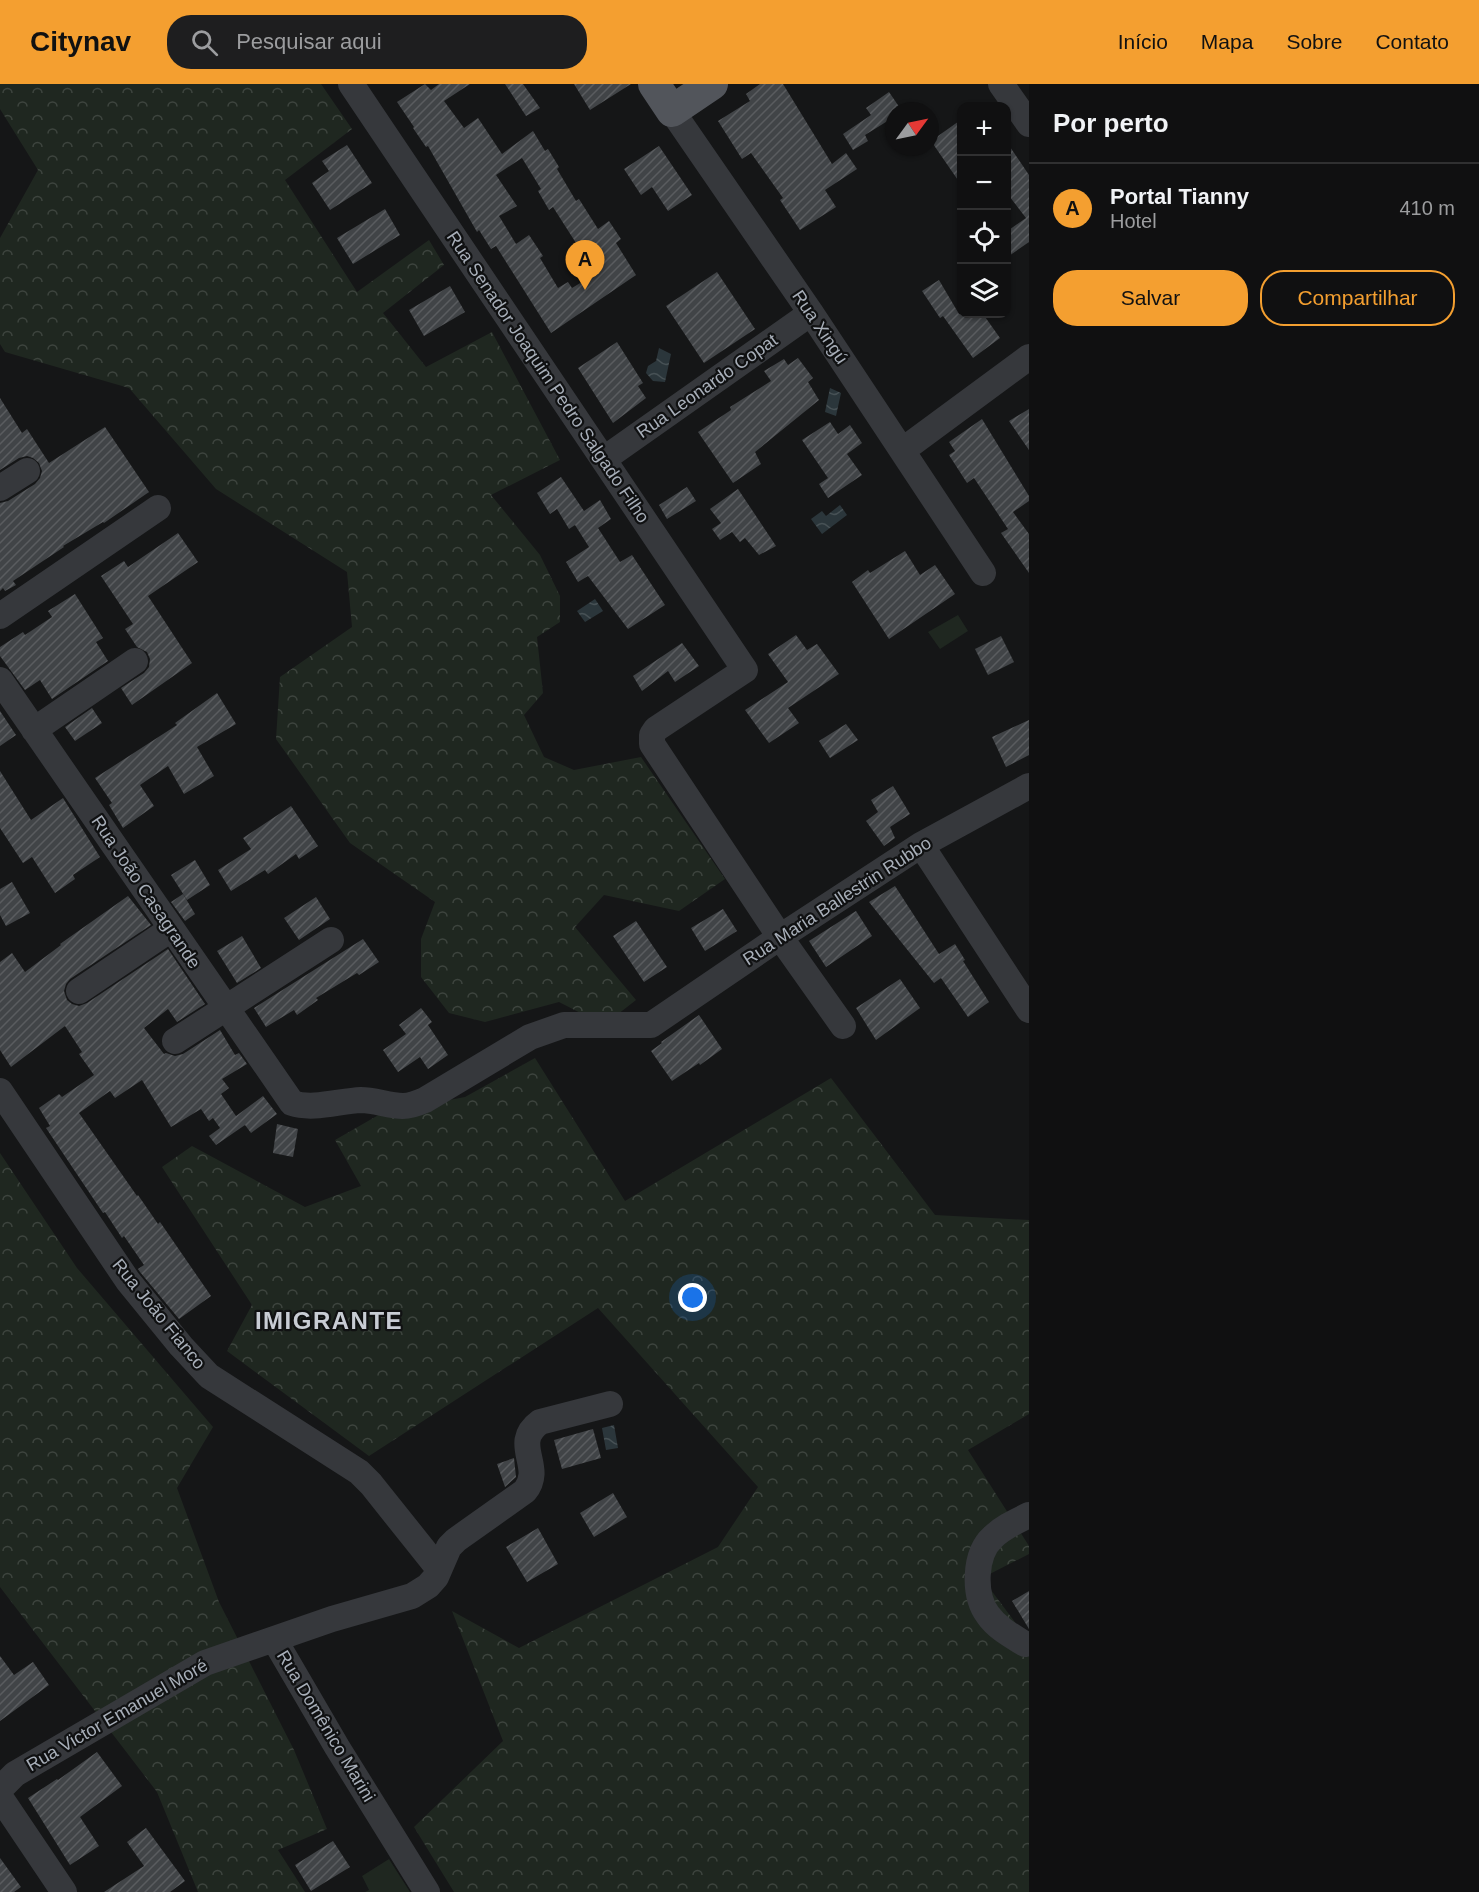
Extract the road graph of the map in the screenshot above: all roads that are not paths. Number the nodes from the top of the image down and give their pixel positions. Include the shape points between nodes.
1 (351, 84) edge
2 (654, 84) edge
3 (712, 84) edge
4 (1001, 84) edge
5 (672, 111) junction
6 (1029, 124) edge
7 (811, 313) junction
8 (1029, 357) edge
9 (903, 450) junction
10 (604, 459) junction
11 (27, 471) dead end
12 (0, 488) edge
13 (158, 508) dead end
14 (983, 573) dead end
15 (0, 616) edge
16 (135, 661) dead end
17 (0, 680) edge
18 (34, 730) junction
19 (1029, 786) edge
20 (921, 845) junction
21 (171, 929) junction
22 (780, 937) junction
23 (331, 940) dead end
24 (79, 991) dead end
25 (1025, 997) edge
26 (225, 1008) junction
27 (843, 1026) dead end
28 (175, 1041) dead end
29 (0, 1091) edge
30 (292, 1103) joint
31 (610, 1404) dead end
32 (1029, 1515) edge
33 (438, 1568) junction
34 (274, 1639) junction
35 (1025, 1644) dead end
36 (0, 1789) edge
37 (0, 1797) edge
38 (64, 1892) edge
39 (427, 1892) edge

1 - 10 street, Rua Senador Joaquim Pedro Salgado Filho
2 - 5 main road, Rua Xingú
3 - 5 main road
4 - 6 street
5 - 7 street, Rua Xingú
7 - 9 street, Rua Xingú
7 - 10 street, Rua Leonardo Copat
8 - 9 street
9 - 14 street, Rua Xingú
10 - 22 street, Rua Senador Joaquim Pedro Salgado Filho via 745,670 656,729 652,744
11 - 12 street
13 - 15 street
16 - 18 street
17 - 18 street, Rua João Casagrande
18 - 21 street, Rua João Casagrande
19 - 20 street, Rua Maria Ballestrin Rubbo
20 - 22 street, Rua Maria Ballestrin Rubbo
20 - 25 street
21 - 24 street
21 - 26 street, Rua João Casagrande
22 - 27 street
22 - 30 street, Rua Maria Ballestrin Rubbo via 651,1025 564,1025 530,1037 410,1106 363,1100 305,1106
23 - 26 street
26 - 28 street
26 - 30 street, Rua João Casagrande
29 - 33 street, Rua João Fianco via 128,1281 188,1354 209,1376 359,1472
31 - 33 street, Rua Domênico Marini via 534,1426 527,1439 530,1484 449,1546
32 - 35 street via 992,1537 978,1569 981,1604 988,1616
33 - 34 street, Rua Domênico Marini via 428,1586 412,1596
34 - 36 street, Rua Victor Emanuel Moré via 205,1663 15,1774
34 - 39 street, Rua Domênico Marini
37 - 38 street

